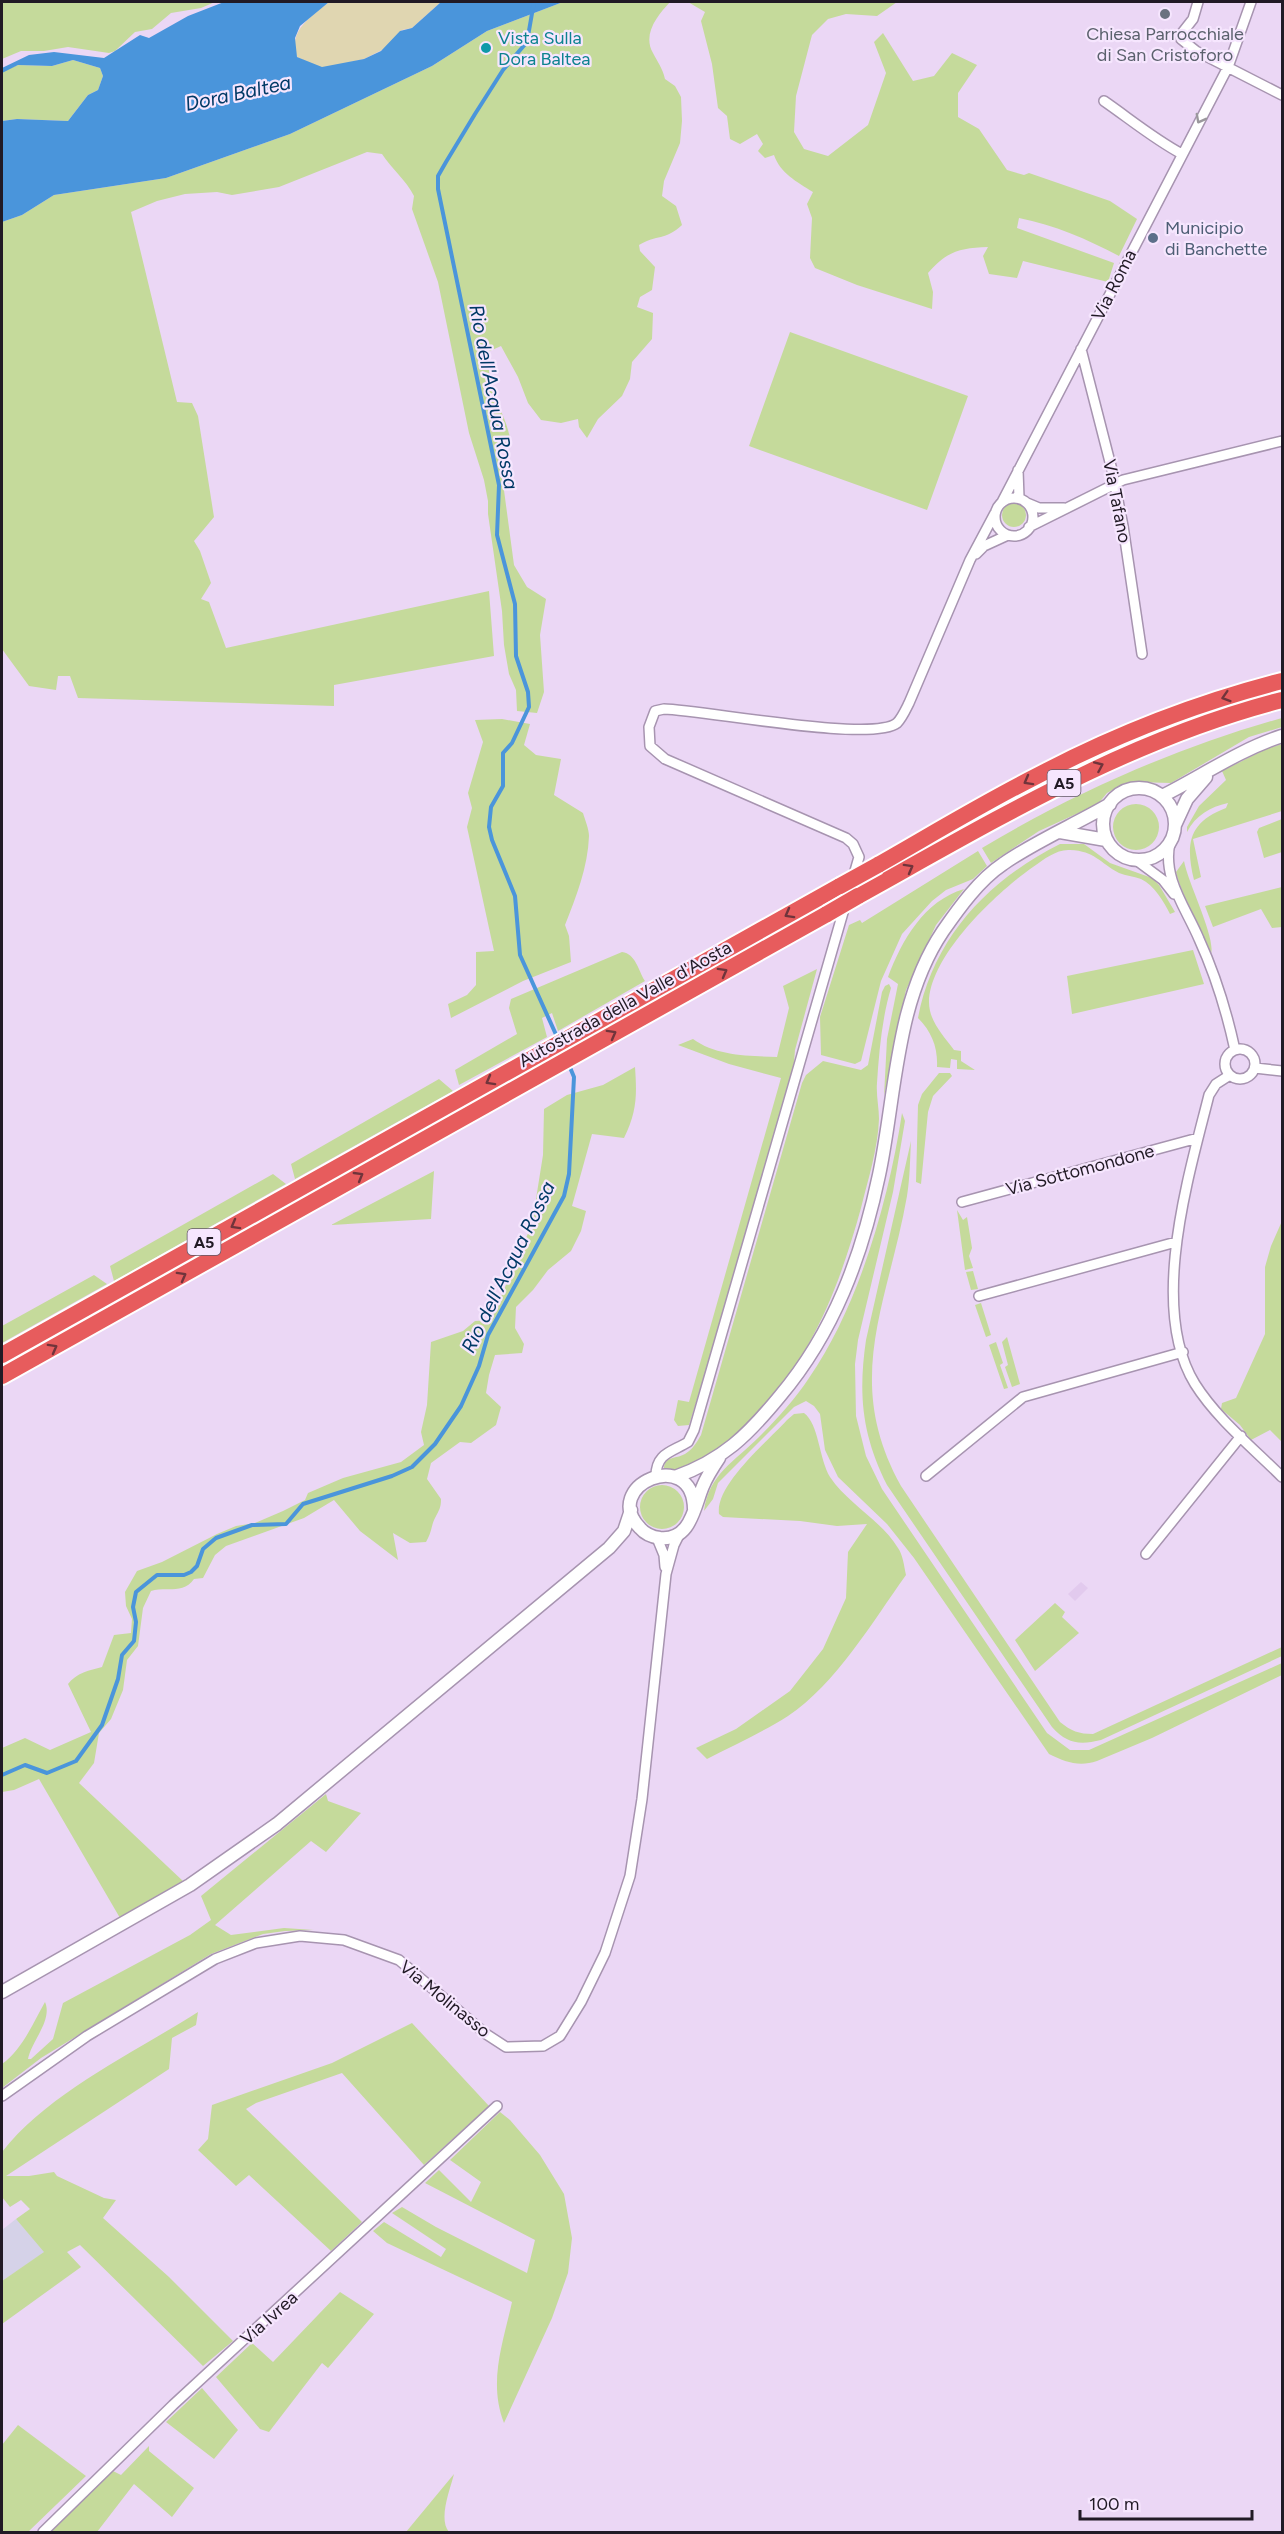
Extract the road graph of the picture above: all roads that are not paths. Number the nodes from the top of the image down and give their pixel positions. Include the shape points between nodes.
1 (1198, 2) edge
2 (1251, 2) edge
3 (1228, 67) junction
4 (1282, 95) edge
5 (1104, 101) dead end
6 (1182, 154) junction
7 (1081, 349) junction
8 (1282, 441) edge
9 (1018, 468) junction
10 (1115, 484) junction
11 (1023, 501) junction
12 (1002, 502) junction
13 (1066, 508) junction
14 (995, 513) junction
15 (1029, 527) junction
16 (1008, 534) junction
17 (970, 560) junction
18 (1142, 654) dead end
19 (1282, 681) edge
20 (1282, 700) edge
21 (1282, 736) edge
22 (1211, 772) junction
23 (1162, 796) junction
24 (1110, 804) junction
25 (1175, 825) junction
26 (1060, 832) junction
27 (1106, 840) junction
28 (1170, 843) junction
29 (1136, 860) junction
30 (1182, 905) junction
31 (1235, 1050) junction
32 (1255, 1068) junction
33 (1282, 1071) edge
34 (1230, 1075) junction
35 (1198, 1138) junction
36 (962, 1203) dead end
37 (1176, 1242) junction
38 (979, 1296) dead end
39 (1183, 1352) junction
40 (2, 1355) edge
41 (2, 1376) edge
42 (1241, 1436) junction
43 (720, 1457) junction
44 (656, 1476) junction
45 (926, 1476) dead end
46 (1282, 1477) edge
47 (675, 1478) junction
48 (694, 1509) junction
49 (631, 1510) junction
50 (680, 1533) junction
51 (652, 1536) junction
52 (609, 1548) junction
53 (1146, 1554) dead end
54 (666, 1574) junction
55 (2, 1992) edge
56 (2, 2096) edge
57 (497, 2106) dead end
58 (43, 2532) edge

1 - 3 street via 1180,39
2 - 3 street, Via Roma
3 - 4 street
3 -> 6 street, Via Roma
5 - 6 street via 1157,141
6 - 7 street, Via Roma
7 - 9 street, Via Roma
7 - 10 street, Via Tafano
8 - 10 street
9 - 11 street, Via Roma
9 - 12 street, Via Roma
10 - 13 street
10 - 18 street, Via Tafano
11 - 12 street via 1013,497
11 - 13 street via 1039,508
11 - 15 street via 1033,515
12 - 14 street
13 - 15 street
14 - 16 street via 996,524
14 - 17 street
15 - 16 street via 1020,535
16 - 17 street via 984,546
17 - 44 street via 909,703 896,723 880,729 812,727 664,710 655,711 649,727 650,746 665,759 846,838 859,857 694,1430 688,1442 667,1451 660,1459
19 -> 40 highway, Autostrada della Valle d'Aosta / A5, bridge via 1171,716 1033,778
41 -> 20 highway, Autostrada della Valle d'Aosta / A5, bridge via 1083,773 1176,734
21 - 22 main road via 1242,751
22 - 23 main road
22 - 25 main road via 1187,799
23 - 24 main road via 1148,789 1129,790
23 - 25 main road via 1171,808
24 - 26 main road
24 - 27 main road via 1104,821
25 - 28 main road
26 - 27 main road
26 - 43 main road via 1002,864 978,886 942,932 925,964 908,1012 879,1175 860,1250 838,1307 793,1381 763,1417
27 - 29 main road via 1117,852
28 - 29 main road via 1152,857
28 - 30 street via 1168,868
29 - 30 street via 1163,880
30 - 31 street via 1200,939
31 - 32 street via 1253,1055
31 - 34 street via 1226,1061
32 - 33 street
32 - 34 street via 1242,1079
34 - 35 street via 1216,1084 1209,1095
35 - 36 street, Via Sottomondone
35 - 37 street
37 - 38 street
37 - 39 street via 1174,1289
39 - 42 street via 1196,1384
39 - 45 street via 1023,1397
42 - 46 street
42 - 53 street
43 - 47 main road
43 - 48 main road
44 - 47 main road
44 - 49 main road via 637,1488
47 - 48 main road via 690,1490
48 - 50 main road
49 - 51 main road via 636,1524
49 - 52 main road via 624,1531
50 - 51 main road via 668,1538
50 - 54 street
51 - 52 main road via 632,1537
51 - 54 street via 664,1555
52 - 55 main road via 276,1824 190,1885
54 - 56 street, Via Molinasso via 630,1876 605,1953 560,2036 543,2046 506,2047 399,1960 344,1940 300,1936 256,1943 215,1959 87,2036
57 - 58 street, Via Ivrea via 173,2405

